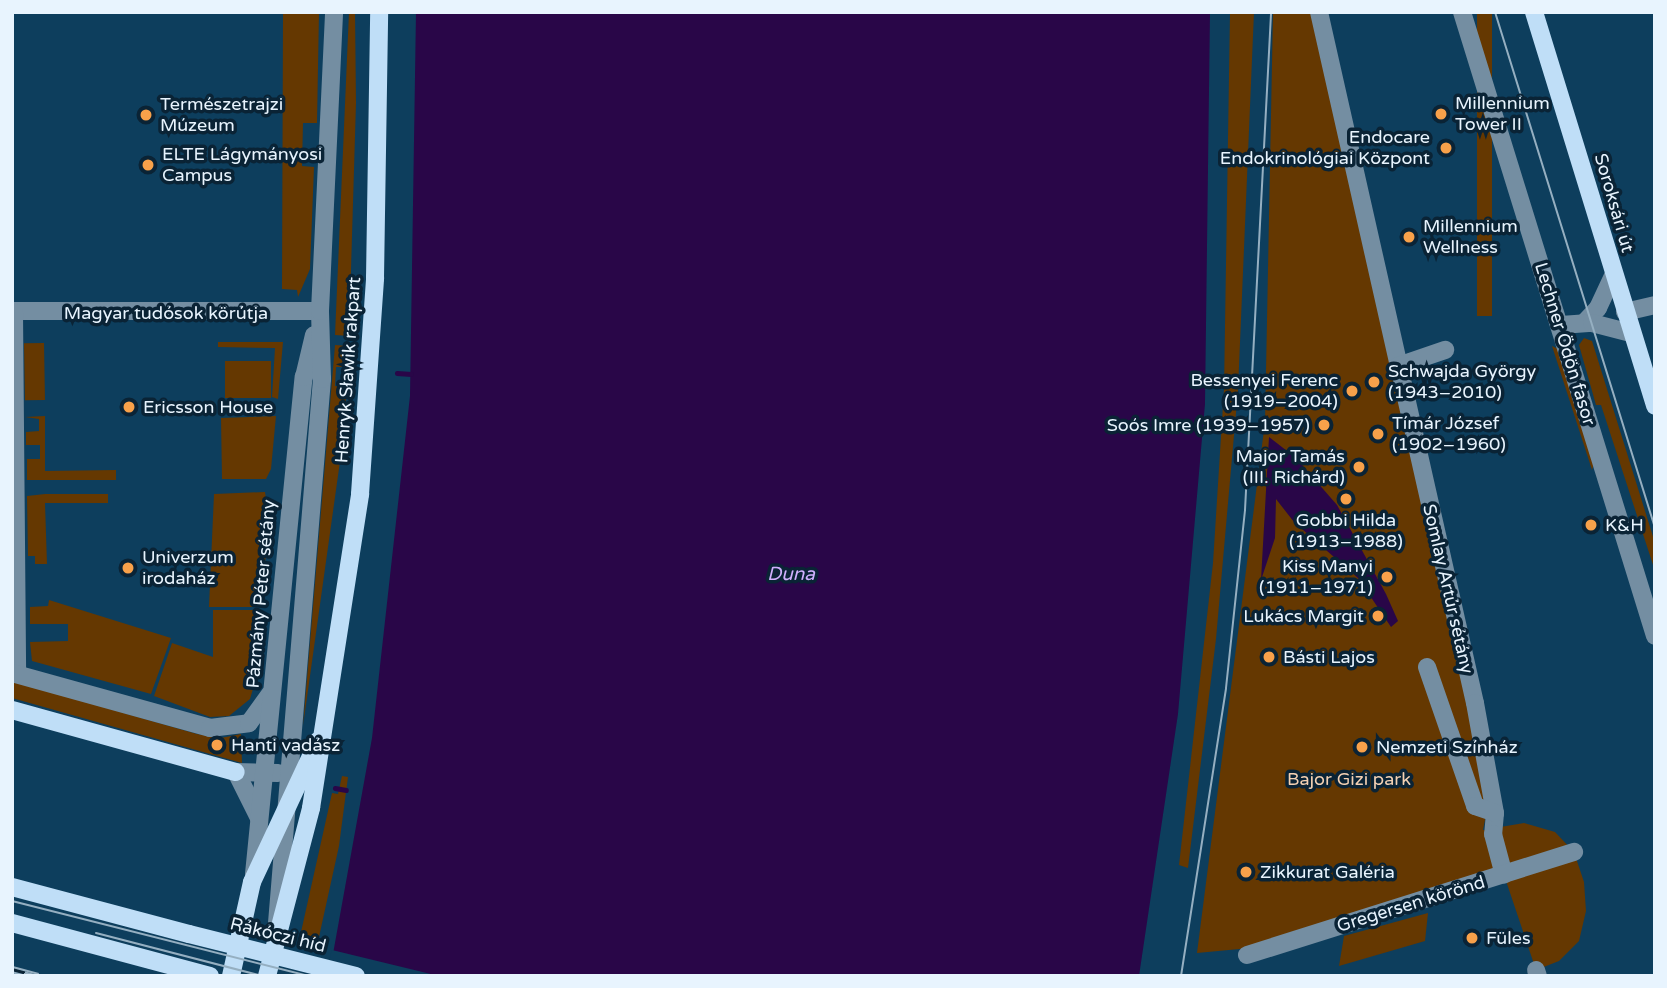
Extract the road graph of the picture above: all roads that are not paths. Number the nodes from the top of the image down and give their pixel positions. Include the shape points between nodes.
1 (334, 12) edge
2 (379, 12) edge
3 (1319, 12) edge
4 (1462, 12) edge
5 (1534, 12) edge
6 (1614, 276) junction
7 (1655, 305) edge
8 (320, 311) junction
9 (13, 312) edge
10 (1625, 312) junction
11 (1585, 322) junction
12 (1562, 325) junction
13 (1631, 332) junction
14 (1445, 351) dead end
15 (1398, 366) junction
16 (1655, 406) edge
17 (14, 489) edge
18 (1655, 636) edge
19 (1427, 667) dead end
20 (15, 673) edge
21 (274, 684) junction
22 (12, 710) edge
23 (323, 728) junction
24 (309, 757) junction
25 (290, 771) junction
26 (236, 772) junction
27 (266, 774) junction
28 (287, 804) junction
29 (1495, 813) junction
30 (261, 828) junction
31 (1574, 852) dead end
32 (1504, 874) junction
33 (252, 882) junction
34 (12, 887) edge
35 (12, 923) edge
36 (277, 935) junction
37 (1247, 955) dead end
38 (209, 976) edge
39 (231, 976) edge
40 (267, 976) edge
41 (356, 976) edge

1 - 8 street, Pázmány Péter sétány
2 - 23 main road, Henryk Sławik rakpart via 378,200 366,430
3 - 15 street, Somlay Artúr sétány
4 - 12 street, Lechner Ödön fasor
5 - 6 main road, Soroksári út
6 - 10 main road, Soroksári út
6 - 11 street via 1598,308
7 - 10 street
8 - 9 street, Magyar tudósok körútja
8 - 21 street, Pázmány Péter sétány via 304,377
8 - 25 street, Pázmány Péter sétány via 322,379
9 - 17 street
10 - 13 main road, Soroksári út
11 - 12 street
11 - 13 street
12 - 18 street, Lechner Ödön fasor
13 - 16 main road, Soroksári út
14 - 15 street
15 - 29 street, Somlay Artúr sétány via 1475,703
17 - 20 street
19 - 29 street, Somlay Artúr sétány via 1475,806
20 - 21 street via 222,729 255,718
21 - 27 street, Pázmány Péter sétány
22 - 26 main road
23 - 24 main road, Henryk Sławik rakpart
23 - 36 main road, Henryk Sławik rakpart via 311,808
24 - 25 street
24 - 28 main road, Henryk Sławik rakpart
25 - 27 street
25 - 28 street, Pázmány Péter sétány
26 - 27 street
26 - 30 street via 253,799
27 - 30 street, Pázmány Péter sétány
28 - 33 main road, Pázmány Péter sétány
28 - 36 street, Pázmány Péter sétány
29 - 32 street, Somlay Artúr sétány via 1493,834
30 - 33 street, Pázmány Péter sétány
31 - 32 street, Gregersen körönd
32 - 37 street, Gregersen körönd
33 - 39 main road, Pázmány Péter sétány
34 - 41 main road, Rákóczi híd, bridge
35 - 38 main road
36 - 40 main road, Pázmány Péter sétány

